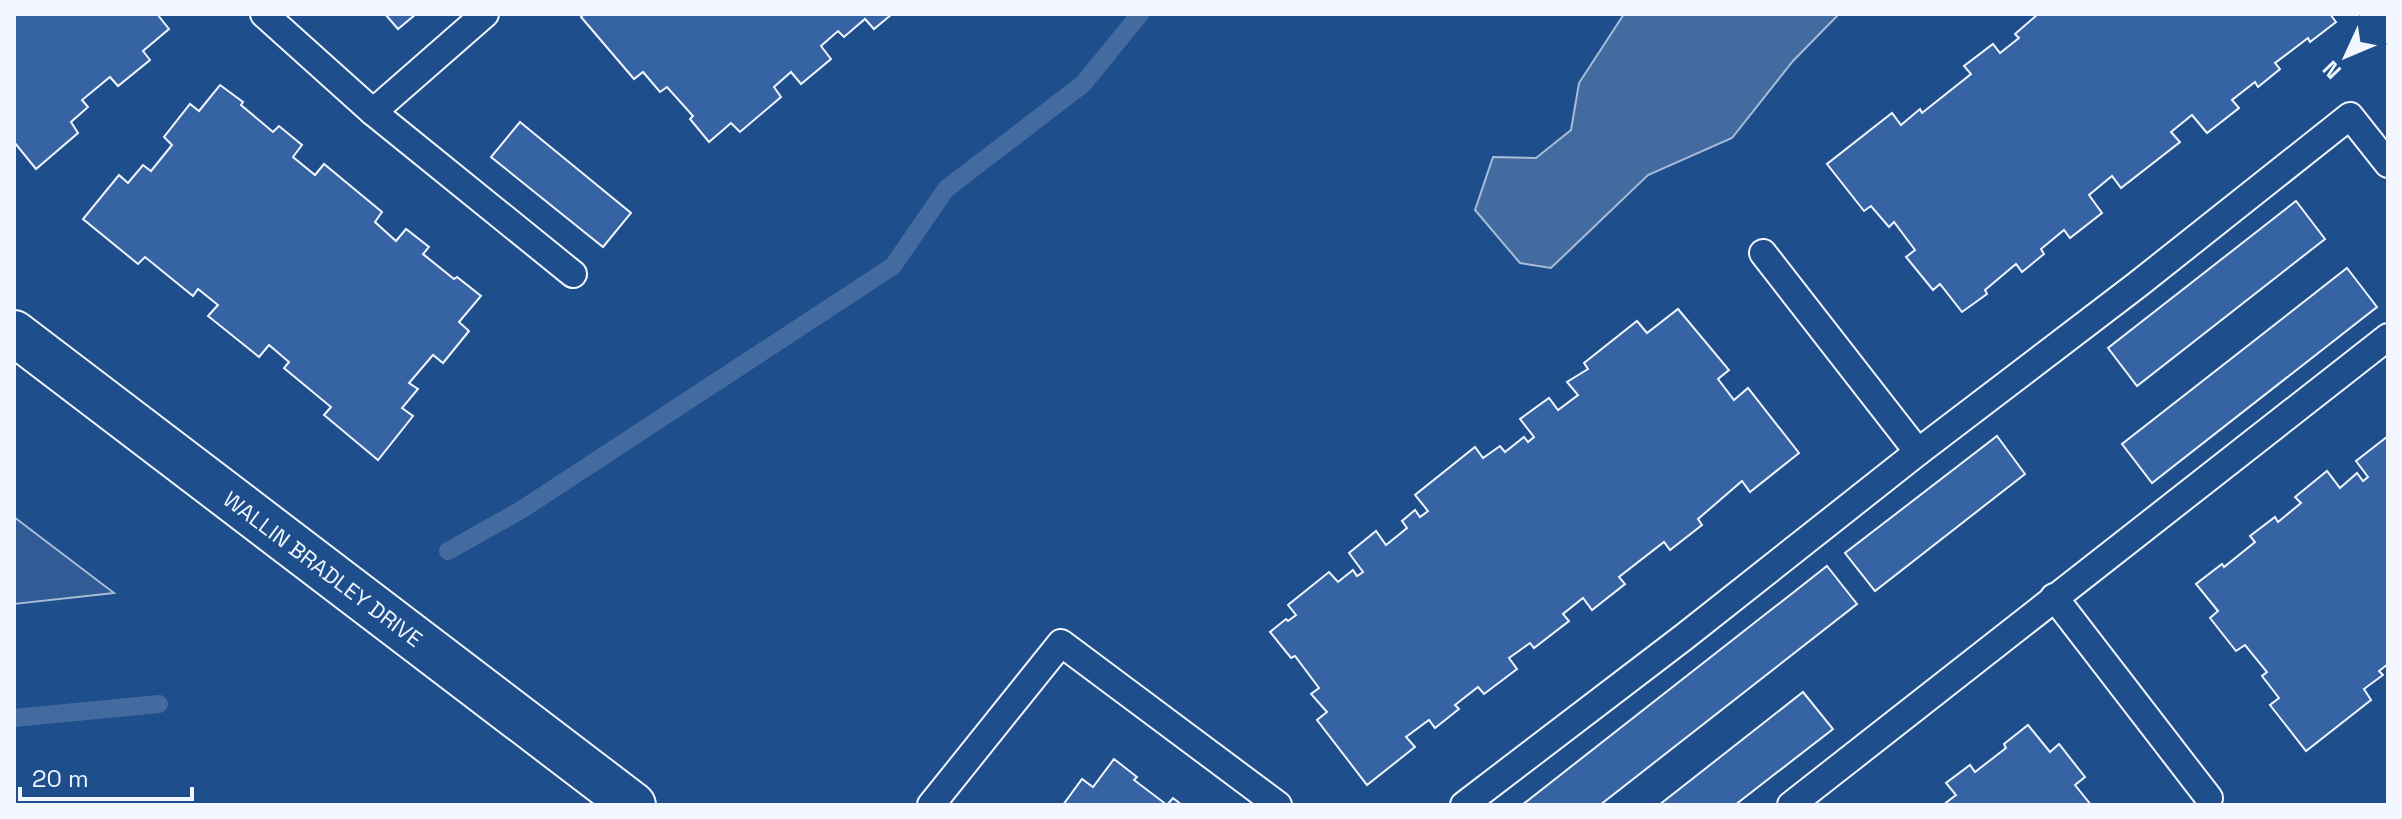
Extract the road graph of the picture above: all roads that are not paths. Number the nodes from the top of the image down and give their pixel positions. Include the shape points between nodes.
1 (264, 14) edge
2 (485, 14) edge
3 (373, 112) junction
4 (2388, 164) edge
5 (1763, 253) dead end
6 (573, 274) dead end
7 (14, 333) edge
8 (2388, 337) edge
9 (1918, 452) junction
10 (2054, 597) junction
11 (2209, 798) dead end
12 (633, 805) edge
13 (931, 805) edge
14 (1278, 805) edge
15 (1464, 805) edge
16 (1791, 805) edge

1 - 3 lane
2 - 3 lane
3 - 6 lane
4 - 9 lane via 2350,116
5 - 9 lane
7 - 12 street, WALLIN BRADLEY DRIVE
8 - 10 lane
9 - 15 lane
10 - 11 lane
10 - 16 lane
13 - 14 lane via 1061,643

